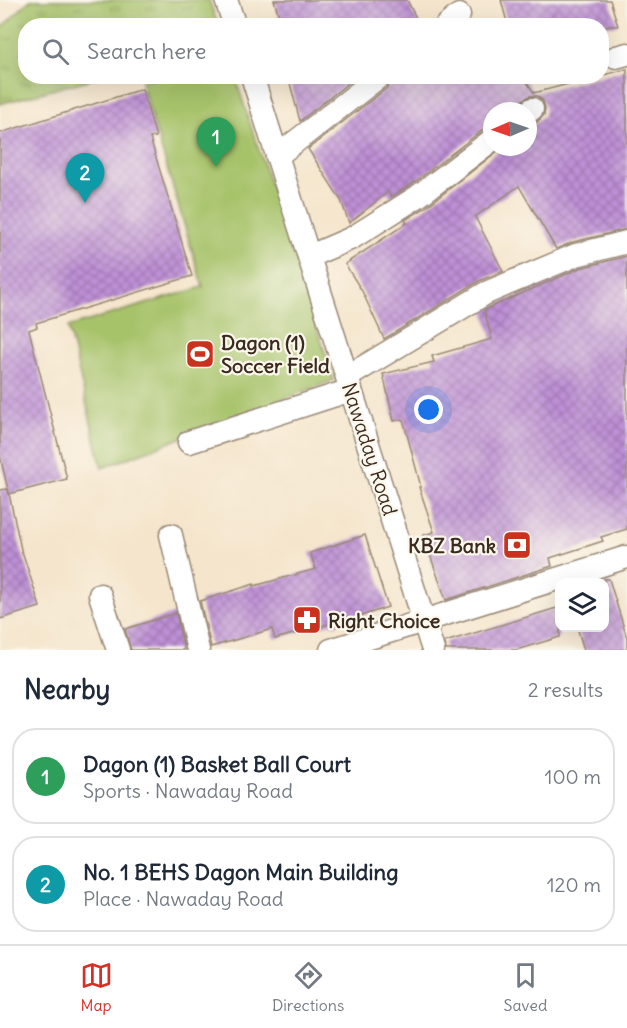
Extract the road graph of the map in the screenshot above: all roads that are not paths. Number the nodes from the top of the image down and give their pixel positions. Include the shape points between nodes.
1 (226, 0) edge
2 (232, 18) edge
3 (254, 84) edge
4 (370, 84) edge
5 (483, 147) edge
6 (277, 156) junction
7 (627, 242) edge
8 (310, 256) junction
9 (349, 383) junction
10 (189, 442) dead end
11 (171, 535) dead end
12 (627, 557) edge
13 (100, 594) dead end
14 (425, 622) junction
15 (118, 650) edge
16 (198, 650) edge
17 (331, 650) edge
18 (433, 650) edge

1 - 2 street
3 - 6 street, Nawaday Road
4 - 6 street
5 - 8 street via 417,197 352,238
6 - 8 street, Nawaday Road
7 - 9 street via 576,255 486,293
8 - 9 street, Nawaday Road
9 - 10 street
9 - 14 street, Nawaday Road
11 - 16 street
12 - 14 street
13 - 15 street
14 - 17 street
14 - 18 street, Nawaday Road

